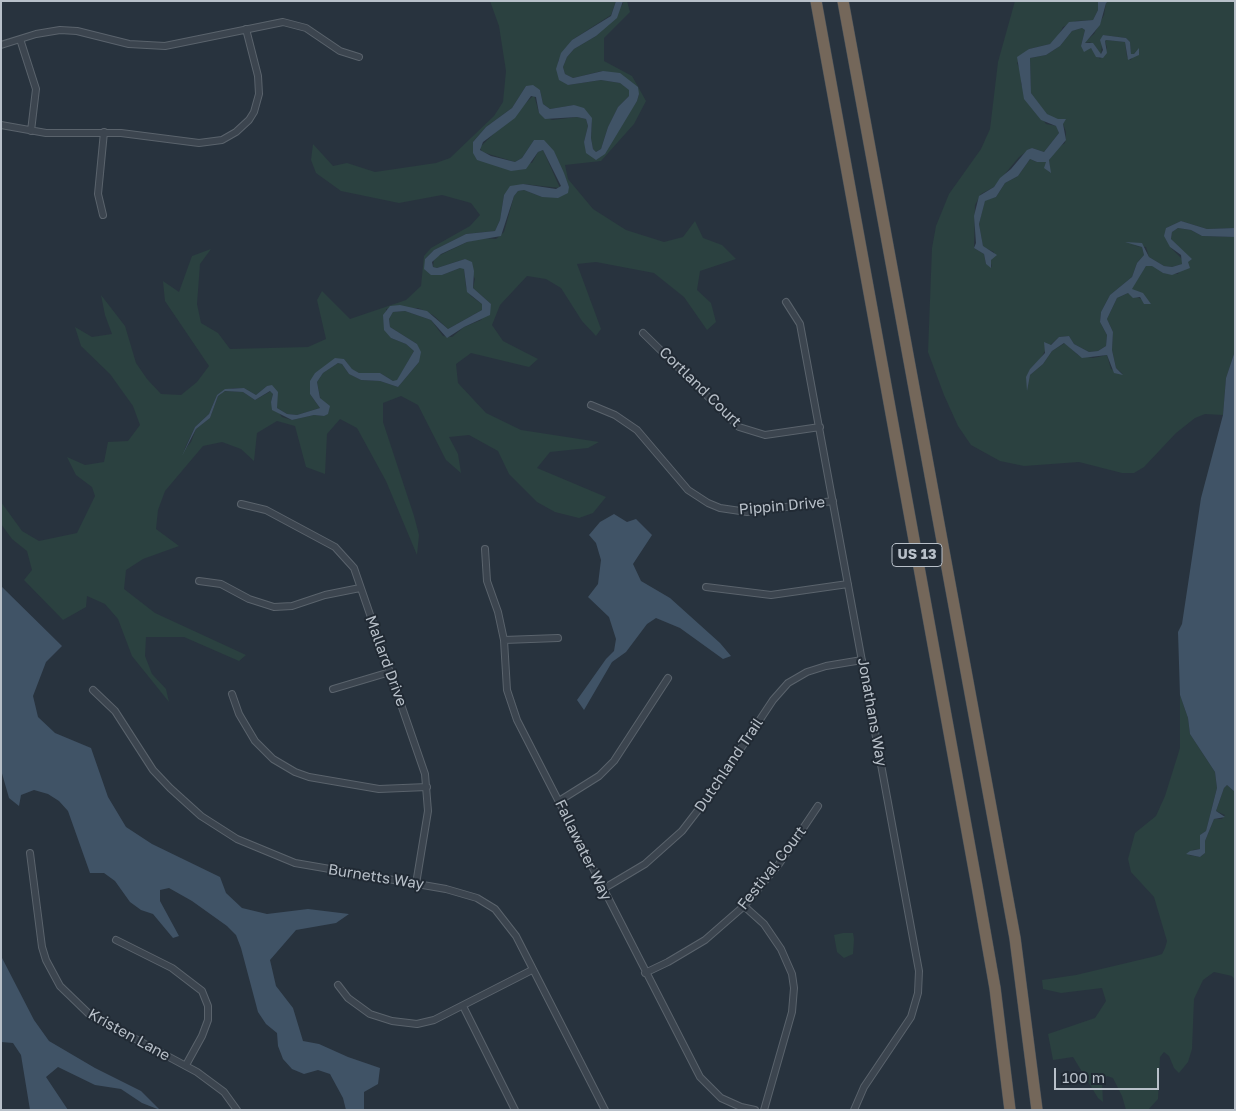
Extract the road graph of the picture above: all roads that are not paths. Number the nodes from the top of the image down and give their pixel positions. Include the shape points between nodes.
1 (816, 1) edge
2 (844, 1) edge
3 (246, 29) junction
4 (20, 39) junction
5 (1, 45) edge
6 (359, 57) dead end
7 (1, 125) edge
8 (31, 131) junction
9 (104, 132) junction
10 (103, 215) dead end
11 (786, 302) dead end
12 (643, 333) dead end
13 (591, 405) dead end
14 (820, 427) junction
15 (833, 501) junction
16 (241, 504) dead end
17 (485, 549) dead end
18 (199, 581) dead end
19 (848, 584) junction
20 (706, 587) dead end
21 (360, 588) junction
22 (558, 638) dead end
23 (504, 640) junction
24 (862, 660) junction
25 (390, 672) junction
26 (668, 678) dead end
27 (333, 689) dead end
28 (93, 690) dead end
29 (232, 694) dead end
30 (427, 787) junction
31 (559, 801) junction
32 (818, 806) dead end
33 (30, 852) dead end
34 (416, 884) junction
35 (603, 890) junction
36 (744, 906) junction
37 (116, 940) dead end
38 (532, 970) junction
39 (645, 973) junction
40 (338, 985) dead end
41 (463, 1006) junction
42 (186, 1065) junction
43 (237, 1110) edge
44 (516, 1110) edge
45 (606, 1110) edge
46 (755, 1110) edge
47 (764, 1110) edge
48 (854, 1110) edge
49 (1010, 1110) edge
50 (1037, 1110) edge

1 - 49 highway, US 13 via 978,886
2 - 50 highway, US 13 via 1015,938
3 - 4 street via 165,46 129,44 68,30 43,32
3 - 6 street via 292,23 315,32 340,51
3 - 9 street via 258,76 259,94 254,112 236,132 222,140 207,143
4 - 5 street
4 - 8 street via 36,89
7 - 8 street
8 - 9 street
9 - 10 street via 98,194
11 - 14 street, Jonathans Way via 800,324
12 - 14 street, Cortland Court via 731,421 747,431 765,435
13 - 15 street, Pippin Drive via 615,415 637,430 688,490 720,508 747,512
14 - 15 street, Jonathans Way
15 - 19 street, Jonathans Way
16 - 21 street, Mallard Drive via 266,510 335,547 354,568
17 - 23 street, Fallawater Way via 487,581
18 - 21 street via 221,584 249,599 274,607 292,606
19 - 20 street via 771,595
19 - 24 street, Jonathans Way
21 - 25 street, Mallard Drive
22 - 23 street
23 - 31 street, Fallawater Way via 507,690 517,720
24 - 35 street, Dutchland Trail via 826,666 788,683 682,831 645,864
24 - 48 street, Jonathans Way via 918,961 919,984 911,1017 864,1088
25 - 27 street
25 - 30 street, Mallard Drive via 422,762
26 - 31 street via 614,761 599,776
28 - 34 street, Burnetts Way via 115,711 154,770 185,802 217,827 250,845 295,863
29 - 30 street via 239,714 256,741 273,759 295,772 379,789
30 - 34 street, Mallard Drive via 428,811
31 - 35 street, Fallawater Way
32 - 36 street, Festival Court via 779,864
33 - 42 street, Kristen Lane via 42,947 60,986 89,1014
34 - 38 street, Burnetts Way via 466,893 495,909 513,932
35 - 39 street, Fallawater Way
36 - 39 street, Festival Court via 693,948
36 - 47 street via 764,924 781,949 792,974 794,988 792,1012
37 - 42 street via 172,968 202,991 208,1006 208,1020
38 - 41 street
38 - 45 street, Burnetts Way
39 - 46 street, Fallawater Way via 704,1083 727,1101
40 - 41 street via 358,1007 378,1018 392,1021 426,1022
41 - 44 street
42 - 43 street, Kristen Lane via 224,1092

